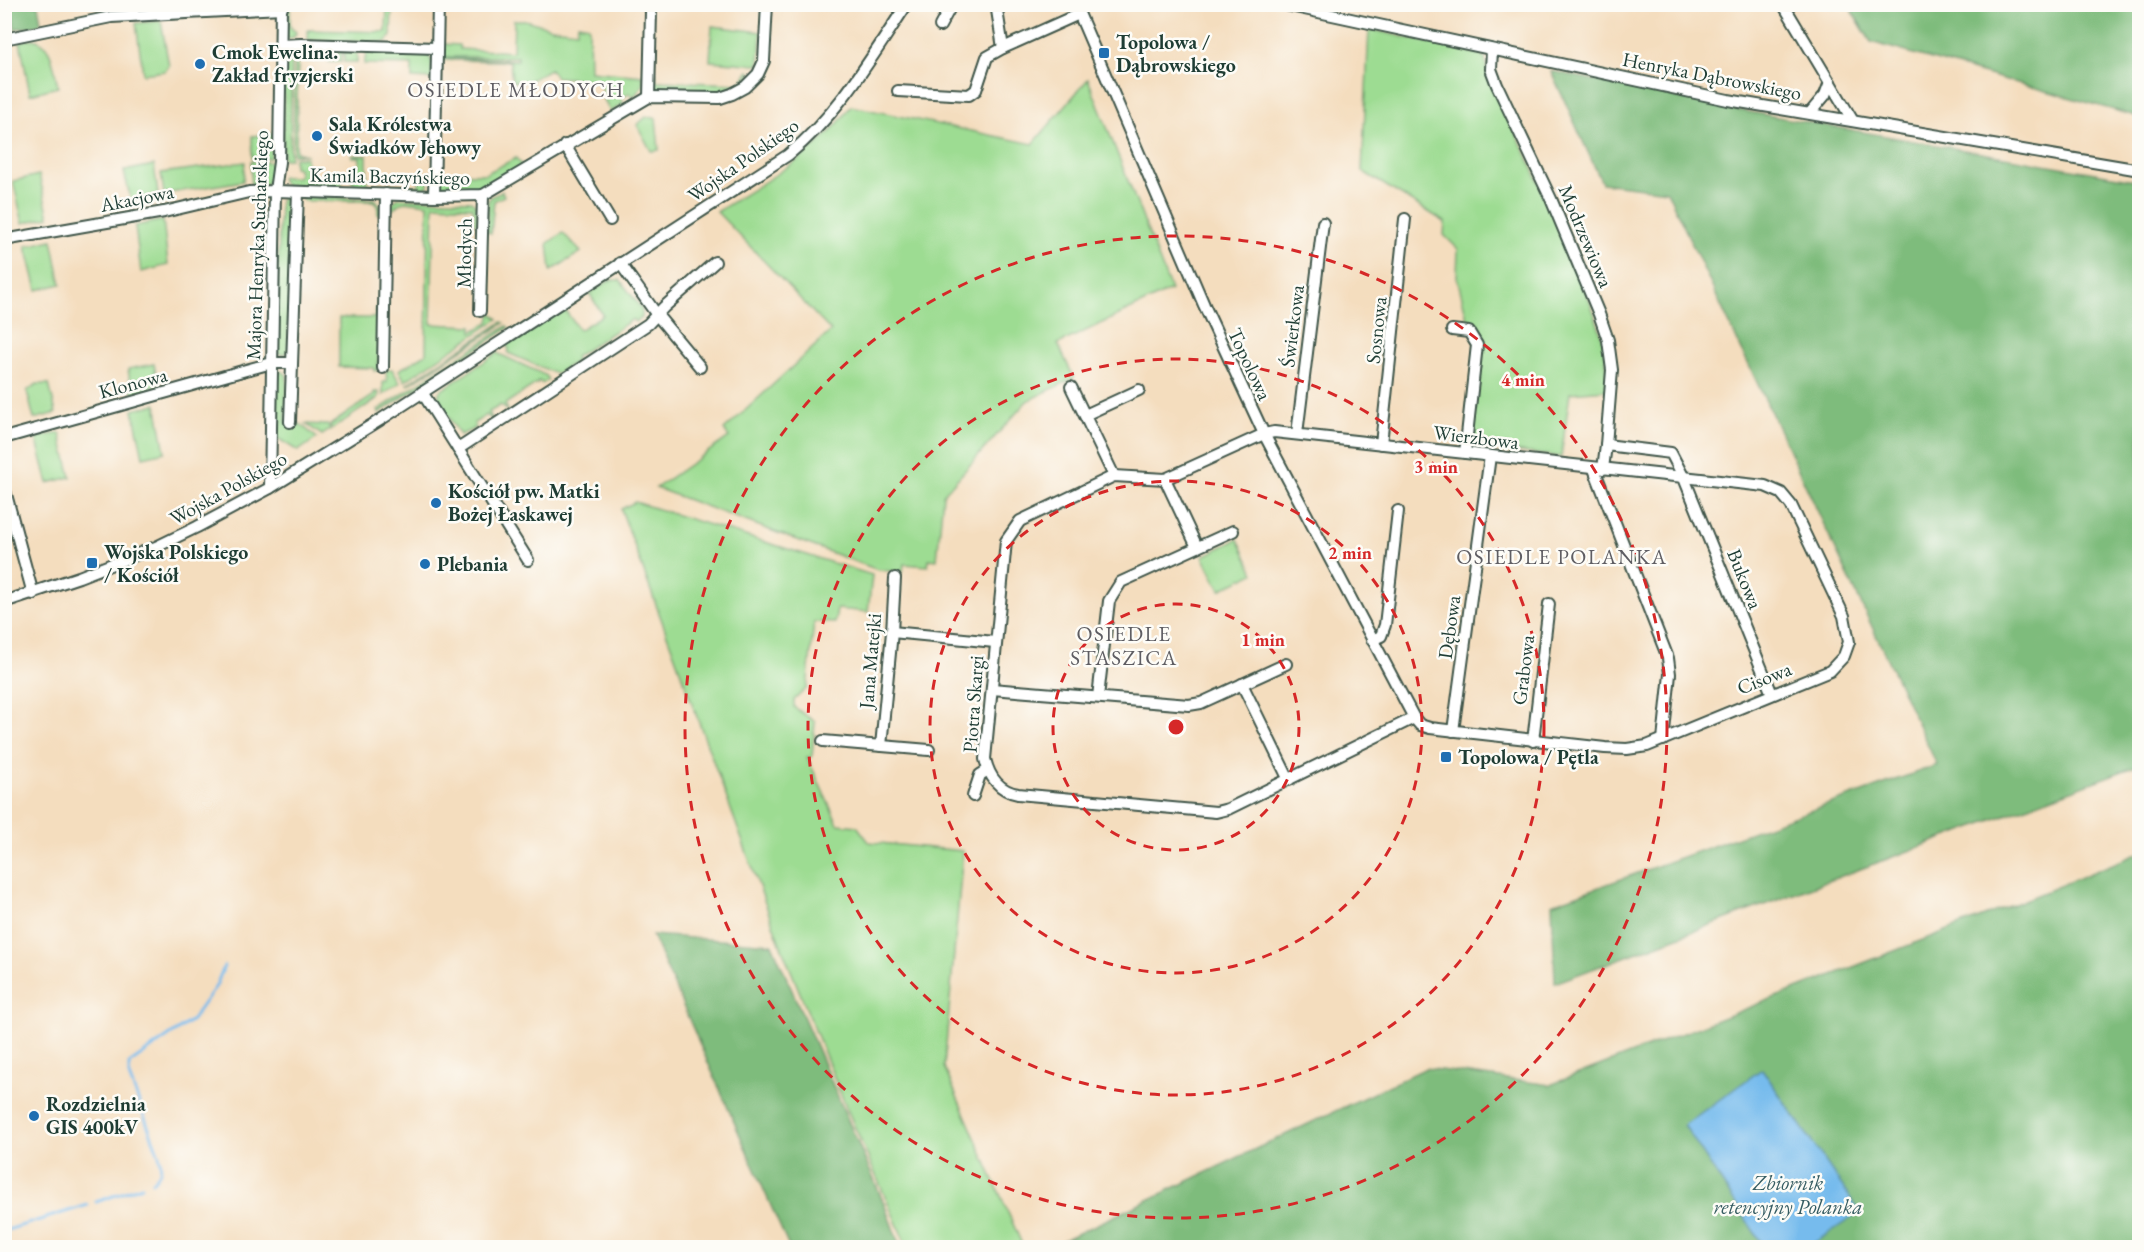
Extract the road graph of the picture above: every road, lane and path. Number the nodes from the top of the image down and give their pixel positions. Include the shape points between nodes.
1 (438, 4) edge
2 (649, 4) edge
3 (767, 4) edge
4 (907, 4) edge
5 (952, 4) edge
6 (996, 4) edge
7 (1281, 4) edge
8 (1783, 4) edge
9 (281, 6) edge
10 (1077, 9) edge
11 (940, 26) dead end
12 (4, 39) edge
13 (280, 45) junction
14 (437, 48) junction
15 (1003, 48) junction
16 (1492, 50) junction
17 (1830, 82) junction
18 (898, 91) dead end
19 (649, 97) junction
20 (1810, 113) junction
21 (1853, 120) junction
22 (565, 145) junction
23 (2139, 170) edge
24 (275, 191) junction
25 (298, 192) junction
26 (386, 194) junction
27 (483, 195) junction
28 (434, 196) junction
29 (1406, 219) dead end
30 (610, 220) dead end
31 (1323, 223) dead end
32 (4, 240) edge
33 (715, 262) dead end
34 (620, 263) junction
35 (480, 310) dead end
36 (657, 315) junction
37 (1452, 330) dead end
38 (272, 363) junction
39 (291, 363) junction
40 (700, 367) dead end
41 (383, 368) dead end
42 (1071, 387) dead end
43 (1139, 390) dead end
44 (422, 392) junction
45 (1085, 415) junction
46 (290, 422) dead end
47 (1264, 434) junction
48 (1298, 434) junction
49 (4, 438) edge
50 (1381, 444) junction
51 (1606, 445) junction
52 (458, 449) junction
53 (1465, 453) junction
54 (1490, 456) junction
55 (1598, 469) junction
56 (1114, 476) junction
57 (1684, 478) junction
58 (1165, 479) junction
59 (4, 487) edge
60 (270, 488) junction
61 (1398, 511) dead end
62 (1233, 531) dead end
63 (1197, 547) junction
64 (528, 560) dead end
65 (895, 578) dead end
66 (33, 594) junction
67 (4, 602) edge
68 (1549, 604) dead end
69 (892, 632) junction
70 (1372, 640) junction
71 (995, 642) junction
72 (1286, 664) dead end
73 (1242, 684) junction
74 (993, 689) junction
75 (1772, 694) junction
76 (1098, 697) junction
77 (1417, 721) junction
78 (1453, 731) junction
79 (1663, 740) junction
80 (823, 741) dead end
81 (1533, 741) junction
82 (881, 746) junction
83 (929, 750) dead end
84 (988, 770) junction
85 (1289, 780) junction
86 (973, 796) dead end

1 - 14 street
2 - 19 street
3 - 19 street via 764,61 745,87 720,98
4 - 34 street, Wojska Polskiego via 835,108 805,141
5 - 11 street
6 - 15 street
7 - 16 street, Henryka Dąbrowskiego
8 - 17 street
9 - 12 street via 111,17
9 - 13 street, Majora Henryka Sucharskiego
10 - 15 street
10 - 47 street, Topolowa
13 - 14 street
13 - 24 street, Majora Henryka Sucharskiego via 279,162
14 - 28 street
15 - 18 street via 987,57 976,90 969,95
16 - 20 street, Henryka Dąbrowskiego via 1728,100
16 - 51 street, Modrzewiowa via 1491,69 1497,85 1551,199 1608,340 1612,370
17 - 20 street
17 - 21 street
19 - 22 street, Kamila Baczyńskiego
20 - 21 street, Henryka Dąbrowskiego
21 - 23 street, Henryka Dąbrowskiego
22 - 27 street, Kamila Baczyńskiego
22 - 30 street
24 - 25 street, Kamila Baczyńskiego
24 - 32 street, Akacjowa via 249,192 164,212
24 - 38 street, Majora Henryka Sucharskiego
25 - 26 street, Kamila Baczyńskiego
25 - 39 street
26 - 28 street, Kamila Baczyńskiego
26 - 41 street
27 - 28 street, Kamila Baczyńskiego
27 - 35 street, Młodych
29 - 50 street, Sosnowa
31 - 48 street, Świerkowa
33 - 36 street
34 - 36 street
34 - 44 street, Wojska Polskiego
36 - 40 street
36 - 52 street
37 - 53 street via 1469,332 1477,345
38 - 39 street, Klonowa
38 - 49 street, Klonowa
38 - 60 street, Majora Henryka Sucharskiego
39 - 46 street
42 - 45 street
43 - 45 street
44 - 52 street
44 - 60 street, Wojska Polskiego
45 - 56 street
47 - 48 street, Wierzbowa
47 - 58 street, Piotra Skargi
47 - 70 street, Topolowa
48 - 50 street, Wierzbowa
50 - 53 street, Wierzbowa
51 - 55 street, Modrzewiowa
51 - 57 street, Bukowa via 1671,453
52 - 64 street
53 - 54 street, Wierzbowa
54 - 55 street, Wierzbowa
54 - 78 street, Dębowa
55 - 57 street, Wierzbowa
55 - 79 street via 1668,658
56 - 58 street, Piotra Skargi
56 - 71 street, Piotra Skargi via 1020,521 1006,541
57 - 75 street, Bukowa
57 - 75 street, Cisowa via 1765,486 1781,493 1791,505 1844,616 1849,642 1844,656 1830,671
58 - 63 street
59 - 66 street
60 - 66 street, Wojska Polskiego via 179,536
61 - 70 street via 1385,625 1381,636
62 - 63 street
63 - 76 street via 1121,582 1109,601
65 - 69 street, Jana Matejki
66 - 67 street, Wojska Polskiego
68 - 81 street, Grabowa
69 - 71 street
69 - 82 street, Jana Matejki
70 - 77 street, Topolowa
71 - 74 street, Piotra Skargi
72 - 73 street
73 - 76 street via 1189,705
73 - 85 street
74 - 76 street
74 - 84 street, Piotra Skargi via 985,759
75 - 79 street, Cisowa
77 - 78 street, Cisowa via 1425,727
77 - 85 street, Piotra Skargi
78 - 81 street, Cisowa
79 - 81 street, Cisowa via 1627,749
80 - 82 street
82 - 83 street
84 - 85 street, Piotra Skargi via 997,783 1012,793 1216,812
84 - 86 street via 980,775

